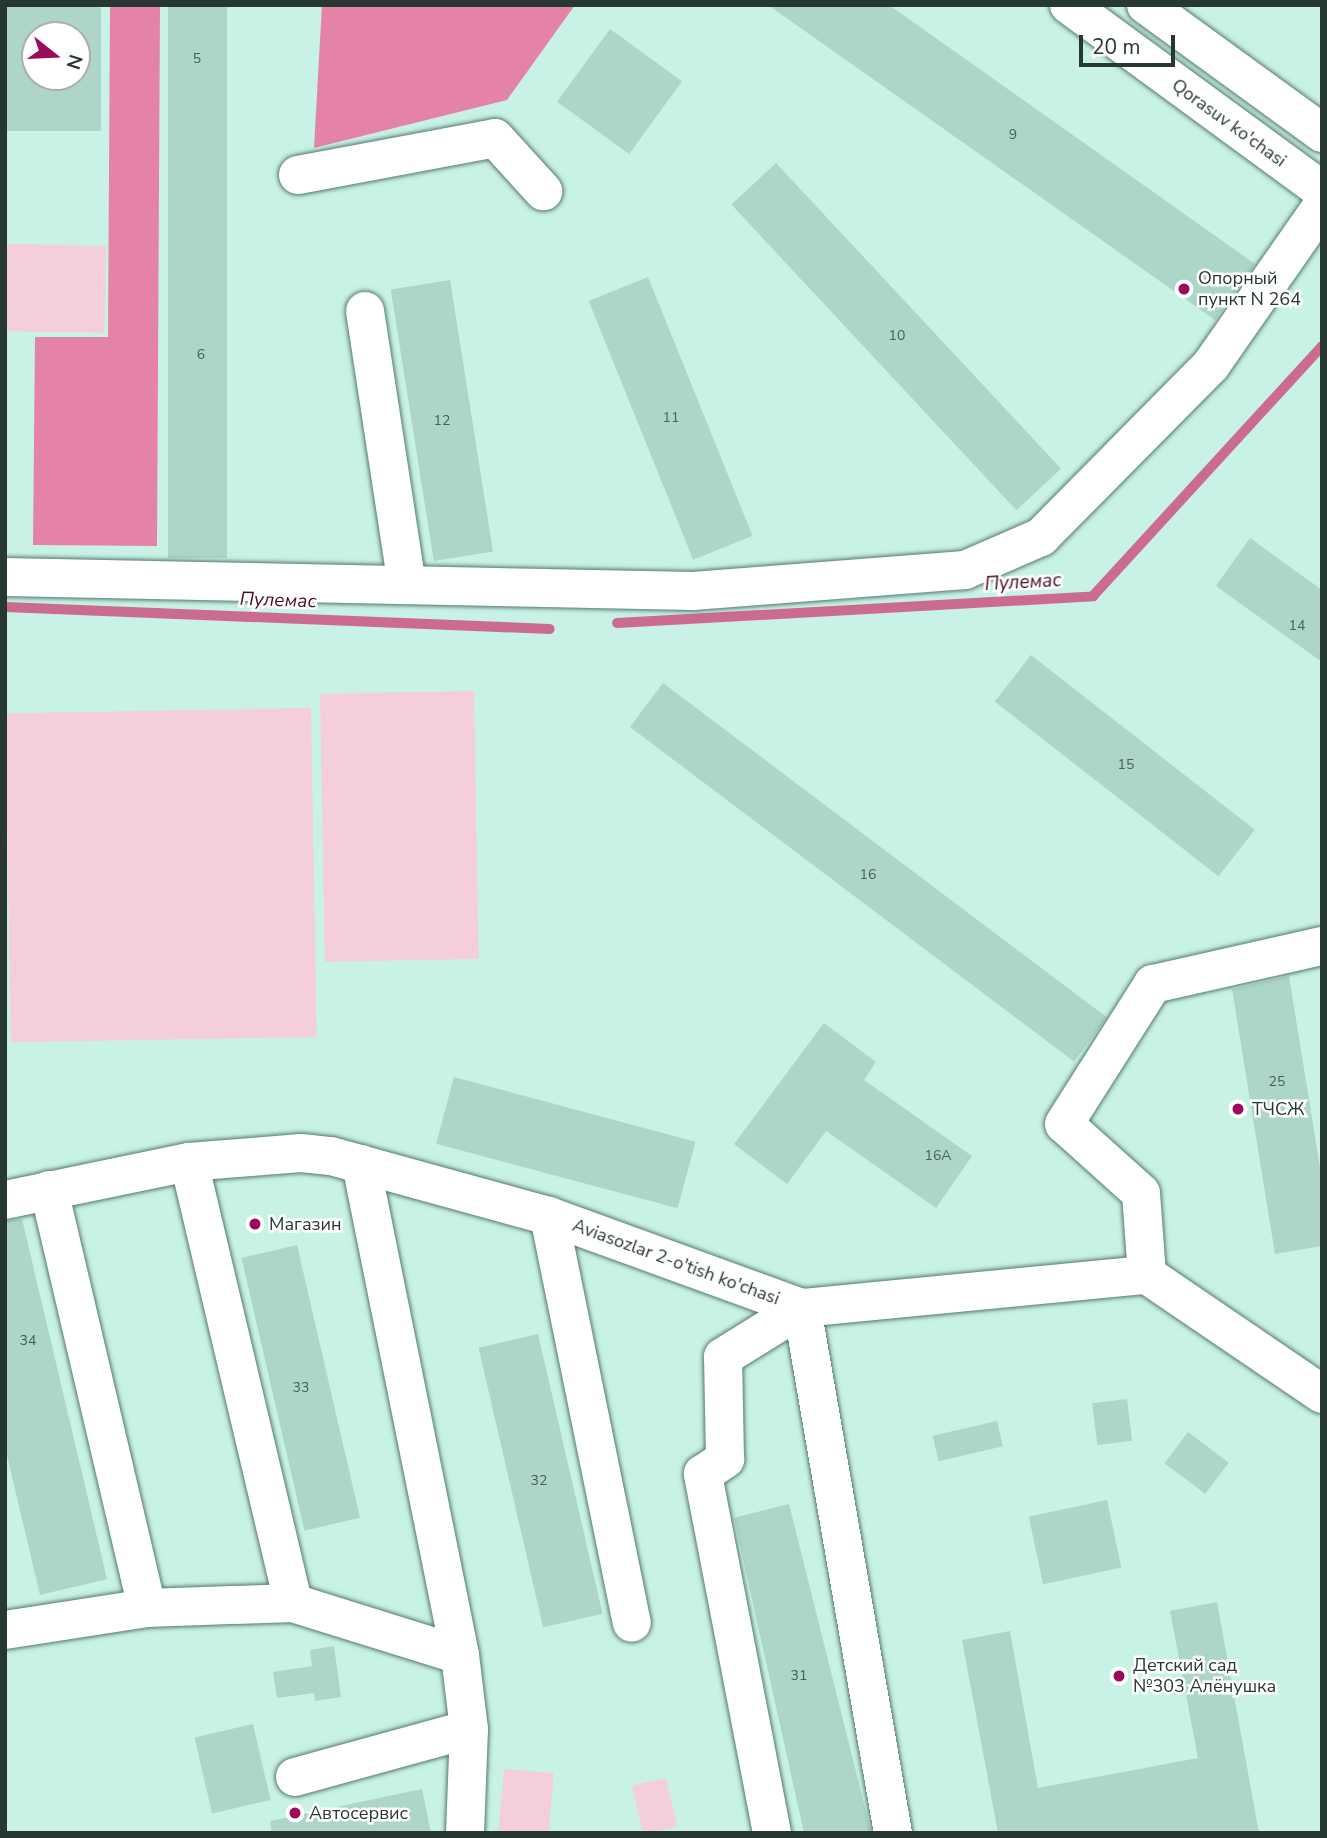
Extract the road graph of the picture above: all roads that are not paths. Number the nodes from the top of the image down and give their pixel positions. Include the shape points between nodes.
1 (1069, 5) edge
2 (1146, 5) edge
3 (1322, 133) edge
4 (298, 175) dead end
5 (1322, 190) edge
6 (543, 191) dead end
7 (1322, 206) edge
8 (365, 311) dead end
9 (5, 577) edge
10 (407, 585) junction
11 (1322, 946) edge
12 (189, 1162) junction
13 (361, 1164) junction
14 (49, 1190) junction
15 (5, 1200) edge
16 (549, 1216) junction
17 (1147, 1275) junction
18 (802, 1308) junction
19 (1322, 1394) edge
20 (293, 1603) junction
21 (147, 1608) junction
22 (632, 1623) dead end
23 (5, 1630) edge
24 (460, 1655) junction
25 (469, 1729) junction
26 (295, 1777) dead end
27 (465, 1833) edge
28 (772, 1833) edge
29 (893, 1833) edge

1 - 5 street, Qorasuv ko'chasi
2 - 3 street
4 - 6 street via 495,138
7 - 10 street via 1211,365 1041,537 965,570 693,591
8 - 10 street
9 - 10 street
11 - 17 street via 1153,985 1064,1124 1141,1193
12 - 13 street, Aviasozlar 2-o'tish ko'chasi via 267,1152
12 - 14 street, Aviasozlar 2-o'tish ko'chasi
12 - 20 street
13 - 16 street, Aviasozlar 2-o'tish ko'chasi
13 - 24 street
14 - 15 street, Aviasozlar 2-o'tish ko'chasi
14 - 21 street
16 - 18 street, Aviasozlar 2-o'tish ko'chasi
16 - 22 street
17 - 18 street, Aviasozlar 2-o'tish ko'chasi
17 - 19 street
18 - 28 street via 723,1357 725,1459 703,1474
18 - 29 street
20 - 21 street
20 - 24 street
21 - 23 street
24 - 25 street
25 - 26 street
25 - 27 street

